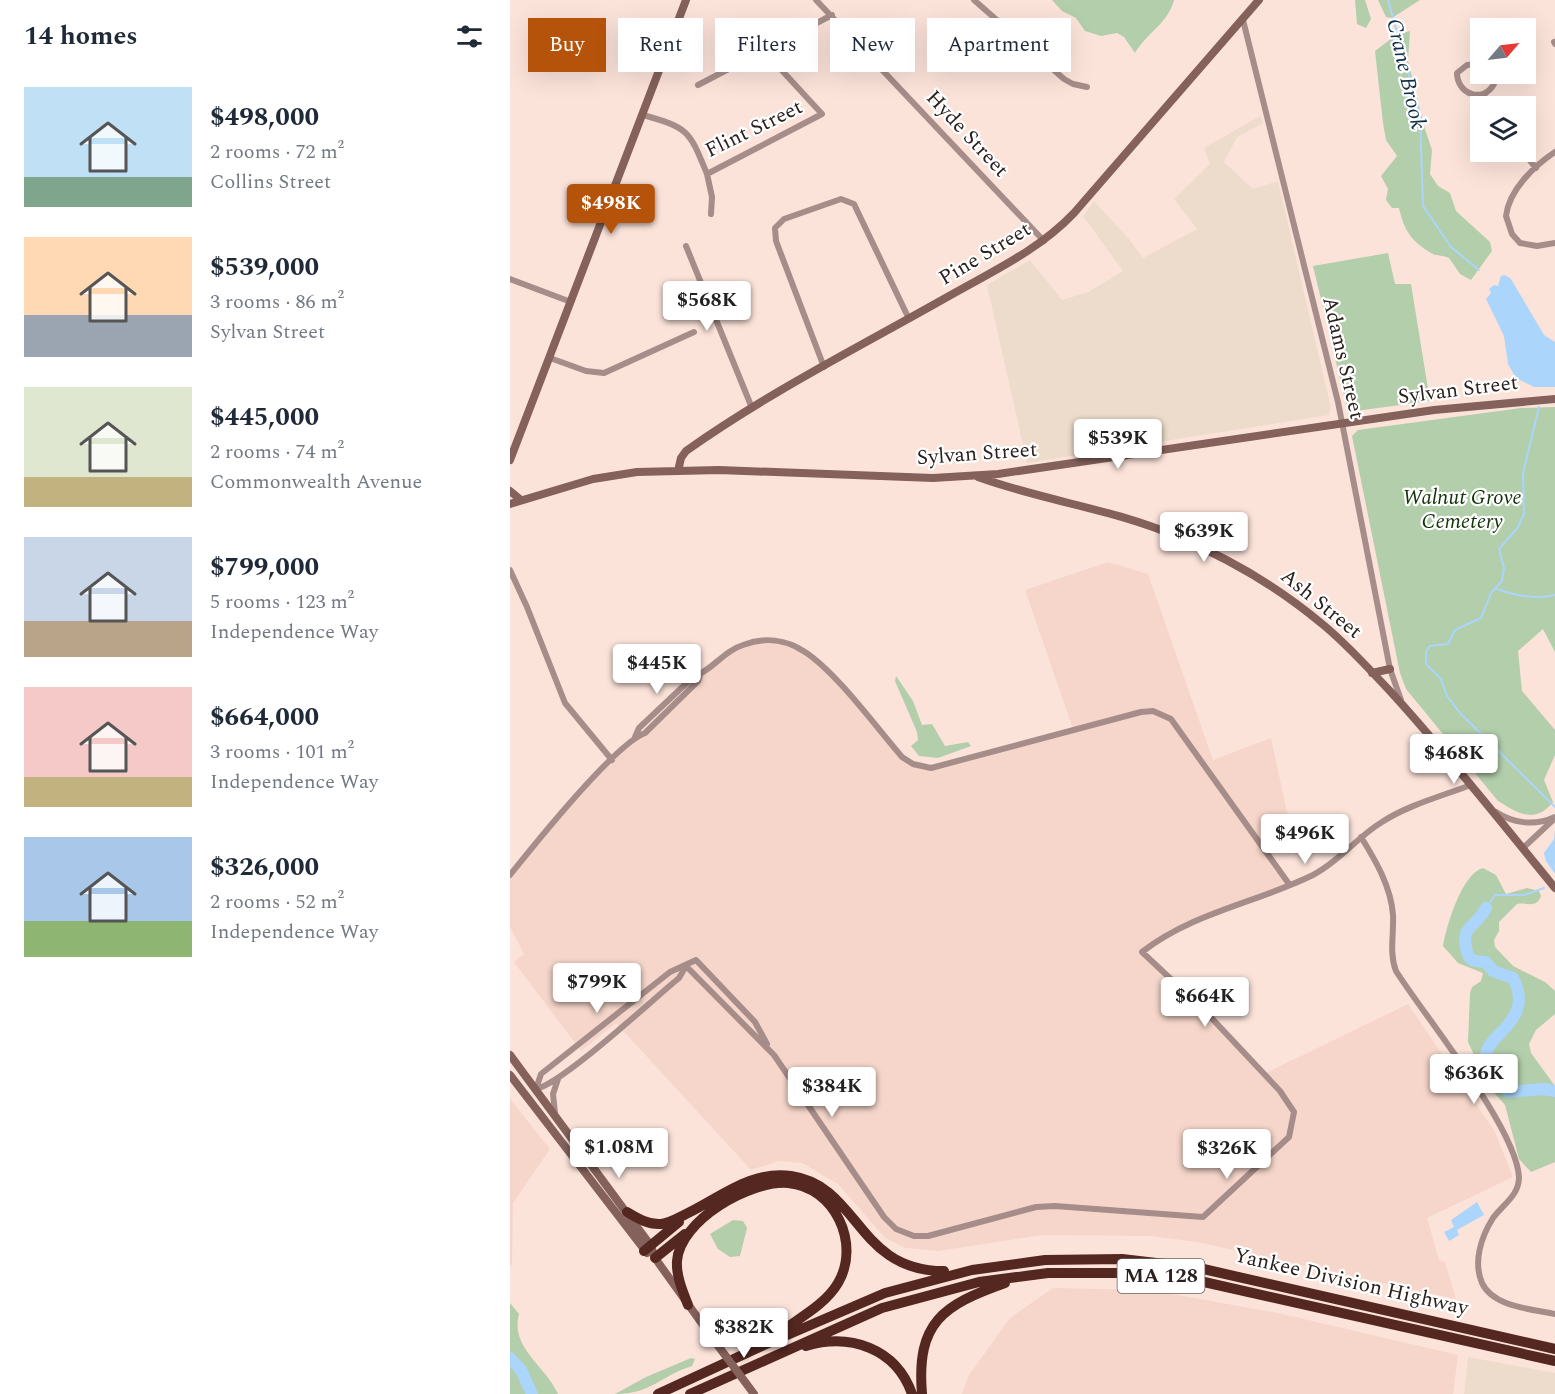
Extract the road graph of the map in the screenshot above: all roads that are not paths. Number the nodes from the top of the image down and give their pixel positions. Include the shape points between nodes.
1 (687, 0) edge
2 (816, 0) edge
3 (974, 0) edge
4 (1259, 0) edge
5 (832, 15) junction
6 (1243, 20) junction
7 (818, 22) edge
8 (1470, 65) edge
9 (723, 72) edge
10 (783, 72) edge
11 (1494, 84) edge
12 (698, 85) dead end
13 (1087, 87) dead end
14 (1483, 94) joint
15 (643, 115) junction
16 (1555, 152) edge
17 (1531, 162) edge
18 (1536, 168) junction
19 (708, 174) junction
20 (711, 214) dead end
21 (1044, 241) junction
22 (1555, 244) edge
23 (686, 246) dead end
24 (510, 279) edge
25 (571, 302) junction
26 (909, 319) junction
27 (694, 332) dead end
28 (550, 358) junction
29 (824, 367) junction
30 (1555, 399) edge
31 (752, 408) junction
32 (1342, 424) junction
33 (510, 459) edge
34 (678, 471) junction
35 (975, 476) junction
36 (510, 491) edge
37 (521, 500) junction
38 (510, 504) edge
39 (510, 570) edge
40 (1390, 669) junction
41 (1372, 673) junction
42 (1404, 705) junction
43 (612, 760) junction
44 (1471, 785) junction
45 (1488, 805) junction
46 (1555, 817) edge
47 (1362, 837) junction
48 (1523, 848) junction
49 (510, 874) edge
50 (1289, 884) junction
51 (1555, 888) edge
52 (686, 966) junction
53 (769, 1048) junction
54 (510, 1054) edge
55 (510, 1075) edge
56 (560, 1076) junction
57 (536, 1089) junction
58 (527, 1094) junction
59 (555, 1114) junction
60 (627, 1212) junction
61 (690, 1212) junction
62 (690, 1229) junction
63 (648, 1248) junction
64 (655, 1258) junction
65 (965, 1271) junction
66 (1027, 1275) junction
67 (688, 1305) junction
68 (1555, 1314) edge
69 (764, 1345) junction
70 (1555, 1349) edge
71 (772, 1356) junction
72 (1555, 1361) edge
73 (658, 1394) edge
74 (690, 1394) edge
75 (754, 1394) edge
76 (912, 1394) edge
77 (922, 1394) edge

1 - 15 main road
2 - 5 street, Hyde Street
3 - 13 street via 1064,79
4 - 6 main road, Pine Street
5 - 7 street
5 - 21 street, Hyde Street
6 - 21 main road, Pine Street via 1074,213
6 - 32 street, Adams Street
8 - 14 street via 1456,76 1463,91
9 - 12 street
10 - 19 street, Flint Street via 822,114
11 - 14 street
15 - 19 street, Flint Street via 686,131
15 - 25 main road
16 - 18 street
17 - 18 street
18 - 22 street via 1507,206 1507,224 1520,243
19 - 20 street
21 - 26 main road, Pine Street
23 - 31 street
24 - 25 street
25 - 28 main road
26 - 29 main road, Pine Street
26 - 29 street via 850,201 841,199 784,219 775,228 776,241
27 - 28 street via 604,373
28 - 33 main road
29 - 31 main road, Pine Street
30 - 32 main road, Sylvan Street via 1441,409
31 - 34 main road, Pine Street via 686,451
32 - 35 main road, Sylvan Street
32 - 40 street, Adams Street
34 - 35 main road, Sylvan Street
34 - 37 main road, Sylvan Street via 618,474
35 - 41 main road, Ash Street via 1017,491 1139,522 1225,558 1321,622
36 - 37 main road
37 - 38 main road, Sylvan Street
39 - 43 street via 564,703
40 - 41 main road
40 - 42 street, Adams Street
41 - 42 main road, Ash Street
42 - 44 main road, Ash Street
43 - 49 street
43 - 50 street via 728,651 760,640 777,640 805,652 825,670 902,757 931,768 1140,712 1162,714 1177,727
44 - 45 main road, Ash Street
44 - 47 street via 1401,812
45 - 46 street, Ash Street via 1517,822 1538,823
45 - 48 main road, Ash Street
46 - 48 street, Ash Street
47 - 50 street via 1328,867
47 - 68 street via 1387,887 1393,913 1392,958 1396,970 1483,1097 1517,1165 1515,1194 1494,1218 1479,1253 1484,1287 1495,1298
48 - 51 main road
50 - 53 street via 1203,916 1142,952 1281,1091 1294,1112 1289,1137 1203,1217 1111,1208 1046,1207 928,1236 905,1233 884,1217
52 - 53 street
52 - 53 street via 696,960 755,1022
52 - 56 street via 679,978
52 - 57 street via 670,972 541,1074
54 - 57 main road
55 - 58 main road
56 - 57 street via 547,1087
56 - 59 street via 553,1090
57 - 58 main road
57 - 59 main road
58 - 63 main road via 550,1130
59 - 60 main road
60 - 61 highway via 662,1224
60 - 63 main road
61 - 63 highway
61 - 65 highway via 752,1180 780,1175 803,1178 833,1197 890,1258 919,1270
62 - 64 highway
62 - 67 highway via 680,1246 677,1262
62 - 69 highway via 735,1198 776,1183 813,1191 837,1214 847,1251 838,1284
63 - 64 main road
64 - 67 main road
65 - 69 highway, Yankee Division Highway / MA 128 via 885,1293
65 - 70 highway, Yankee Division Highway / MA 128 via 1012,1262 1082,1258 1170,1263
66 - 71 highway, Yankee Division Highway / MA 128 via 940,1290 882,1308
66 - 72 highway, Yankee Division Highway / MA 128 via 1130,1273 1204,1282
66 - 77 highway via 973,1295 945,1312 923,1352
67 - 75 main road, bridge
69 - 73 highway, Yankee Division Highway / MA 128
71 - 74 highway, Yankee Division Highway / MA 128
71 - 76 highway via 822,1342 843,1340 863,1344 897,1368

